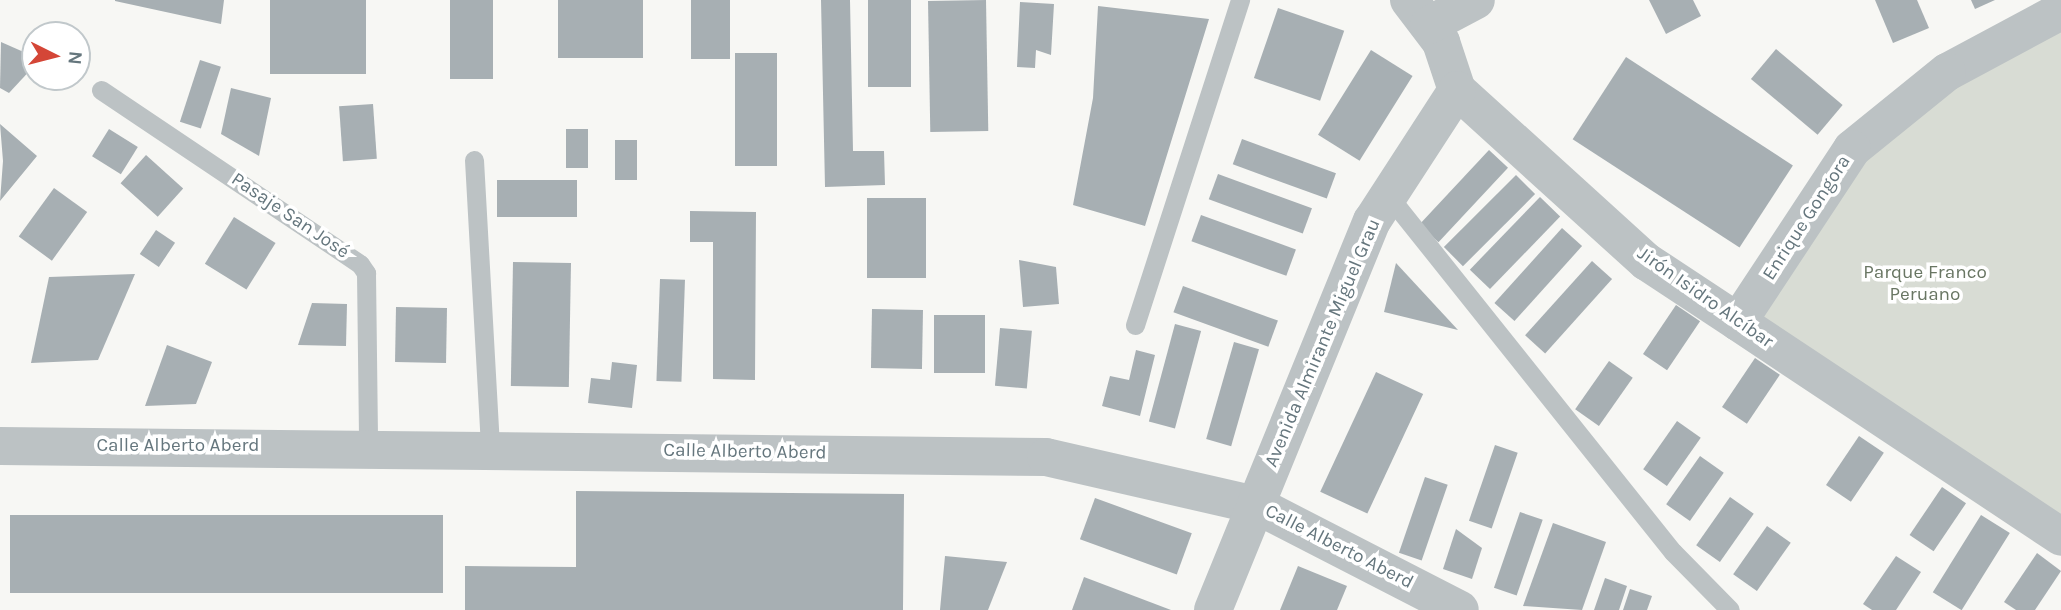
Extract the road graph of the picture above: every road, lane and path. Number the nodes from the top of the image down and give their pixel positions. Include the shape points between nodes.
1 (1240, 0) edge
2 (1476, 0) edge
3 (2061, 11) edge
4 (1419, 13) edge
5 (101, 90) dead end
6 (1457, 90) junction
7 (474, 160) dead end
8 (1388, 194) junction
9 (1738, 322) junction
10 (1135, 324) dead end
11 (0, 446) edge
12 (368, 446) junction
13 (490, 449) junction
14 (1256, 505) junction
15 (2061, 537) edge
16 (1213, 610) edge
17 (1460, 610) edge
18 (1730, 610) edge

1 - 10 lane
2 - 4 street
3 - 9 street, Enrique Gongora via 1947,72 1852,149
4 - 6 street, Jirón Isidro Alcíbar
5 - 12 lane, Pasaje San José via 360,264 366,273
6 - 8 street, Avenida Almirante Miguel Grau
6 - 9 street, Jirón Isidro Alcíbar via 1647,262
7 - 13 lane
8 - 14 street, Avenida Almirante Miguel Grau
8 - 18 lane via 1673,552
9 - 15 street, Jirón Isidro Alcíbar
11 - 12 street, Calle Alberto Aberd
12 - 13 street, Calle Alberto Aberd
13 - 14 street, Calle Alberto Aberd via 1046,457
14 - 16 street, Avenida Almirante Miguel Grau
14 - 17 street, Calle Alberto Aberd

